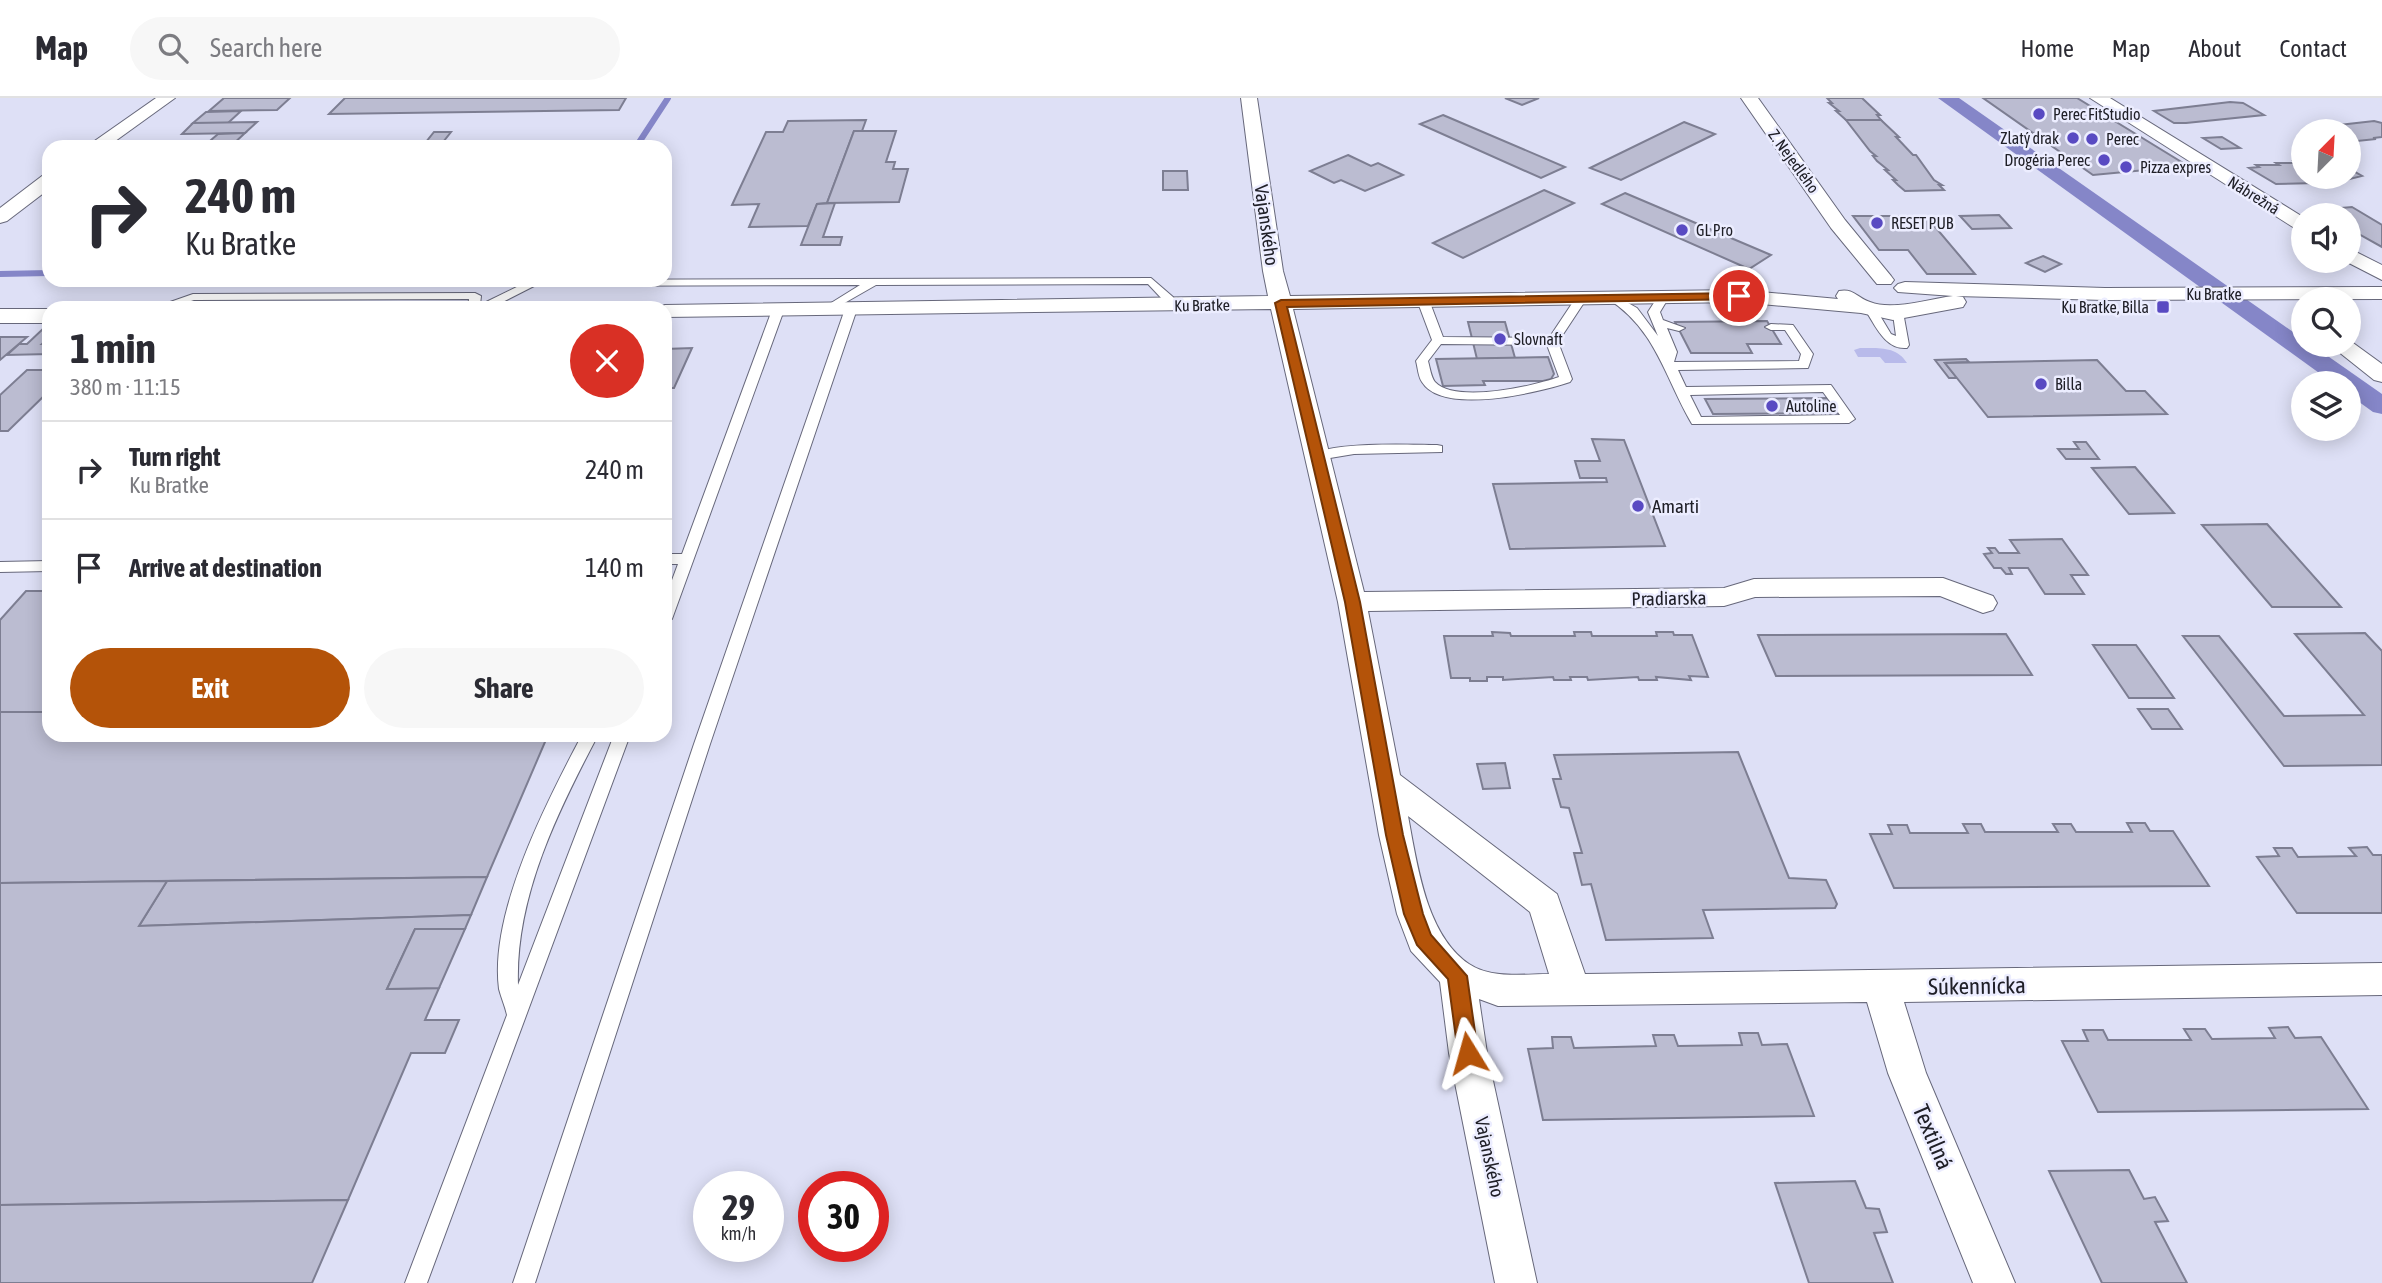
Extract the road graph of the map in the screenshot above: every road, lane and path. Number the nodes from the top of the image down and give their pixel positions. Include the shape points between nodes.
1 (167, 98) edge
2 (1249, 98) edge
3 (1749, 98) edge
4 (2098, 98) edge
5 (105, 140) edge
6 (42, 185) edge
7 (0, 217) edge
8 (2291, 218) edge
9 (1838, 224) junction
10 (2361, 262) edge
11 (2382, 274) edge
12 (1850, 280) junction
13 (875, 282) junction
14 (672, 283) edge
15 (1895, 284) junction
16 (524, 287) edge
17 (2382, 293) edge
18 (2046, 294) junction
19 (2270, 294) junction
20 (1739, 296) junction
21 (1612, 297) junction
22 (1663, 297) junction
23 (1581, 298) junction
24 (1423, 300) junction
25 (181, 301) edge
26 (475, 301) edge
27 (496, 301) edge
28 (1281, 303) junction
29 (1169, 305) junction
30 (1867, 309) junction
31 (2291, 309) edge
32 (778, 310) junction
33 (827, 310) junction
34 (852, 310) junction
35 (1908, 310) junction
36 (672, 311) edge
37 (0, 316) edge
38 (42, 316) edge
39 (1658, 321) junction
40 (1771, 327) dead end
41 (1679, 328) dead end
42 (1438, 340) junction
43 (1552, 342) junction
44 (2357, 357) edge
45 (1670, 366) junction
46 (2382, 375) edge
47 (1682, 391) junction
48 (1437, 449) dead end
49 (1318, 456) junction
50 (672, 559) edge
51 (688, 559) junction
52 (42, 566) edge
53 (0, 567) edge
54 (672, 601) edge
55 (1352, 602) junction
56 (1983, 603) dead end
57 (587, 742) edge
58 (619, 742) edge
59 (1385, 782) junction
60 (1457, 976) junction
61 (2382, 979) edge
62 (1881, 987) junction
63 (1572, 990) junction
64 (517, 1015) junction
65 (416, 1283) edge
66 (524, 1283) edge
67 (1516, 1283) edge
68 (1994, 1283) edge

1 - 5 street
2 - 28 street, Vajanského
3 - 9 street, Z. Nejedlého
4 - 8 street, Nábrežná
6 - 7 street
9 - 12 street, Z. Nejedlého
9 - 15 street, Z. Nejedlého
10 - 11 street
12 - 15 street, Ku Bratke
12 - 20 street, Ku Bratke
12 - 30 street, Z. Nejedlého via 1847,297
13 - 14 lane
13 - 29 lane via 1151,281 1169,299
13 - 33 lane
15 - 18 street, Ku Bratke
15 - 35 street, Z. Nejedlého via 1916,297
16 - 27 lane
17 - 19 street, Ku Bratke
18 - 19 street, Ku Bratke
18 - 35 street, Ku Bratke
19 - 31 street
20 - 22 street, Ku Bratke
20 - 30 street, Ku Bratke
21 - 22 street, Ku Bratke
21 - 23 street, Ku Bratke
21 - 45 lane via 1635,312
22 - 39 lane via 1654,312
23 - 24 street, Ku Bratke
23 - 43 lane
24 - 28 street, Ku Bratke
24 - 42 lane
25 - 26 lane via 193,297 475,296
28 - 29 street, Ku Bratke
28 - 49 street, Vajanského
29 - 34 street, Ku Bratke
30 - 35 street, Ku Bratke
30 - 35 lane via 1887,336 1903,345
32 - 33 street, Ku Bratke
32 - 36 street, Ku Bratke
32 - 51 lane
33 - 34 street, Ku Bratke
34 - 66 lane via 702,744
37 - 38 street
39 - 41 lane
39 - 45 lane via 1671,352
40 - 45 lane via 1789,327 1807,354 1804,365
42 - 43 lane
42 - 43 lane via 1422,360 1428,383 1440,391 1470,396 1547,387 1566,379
44 - 46 street
45 - 47 lane
47 - 47 lane via 1696,421 1849,419 1827,388
48 - 49 lane via 1354,450
49 - 55 street, Vajanského
50 - 51 lane
51 - 54 lane
52 - 53 lane
55 - 56 street, Pradiarska via 1724,597 1754,588 1943,587
55 - 59 street, Vajanského
57 - 64 lane via 523,888 510,937 509,988
58 - 64 lane
59 - 60 street, Vajanského via 1423,940
59 - 63 street via 1545,904
60 - 63 street, Súkennícka via 1498,990
60 - 67 street, Vajanského via 1468,1053
61 - 62 street, Súkennícka
62 - 63 street, Súkennícka
62 - 68 street, Textilná via 1907,1073
64 - 65 lane

